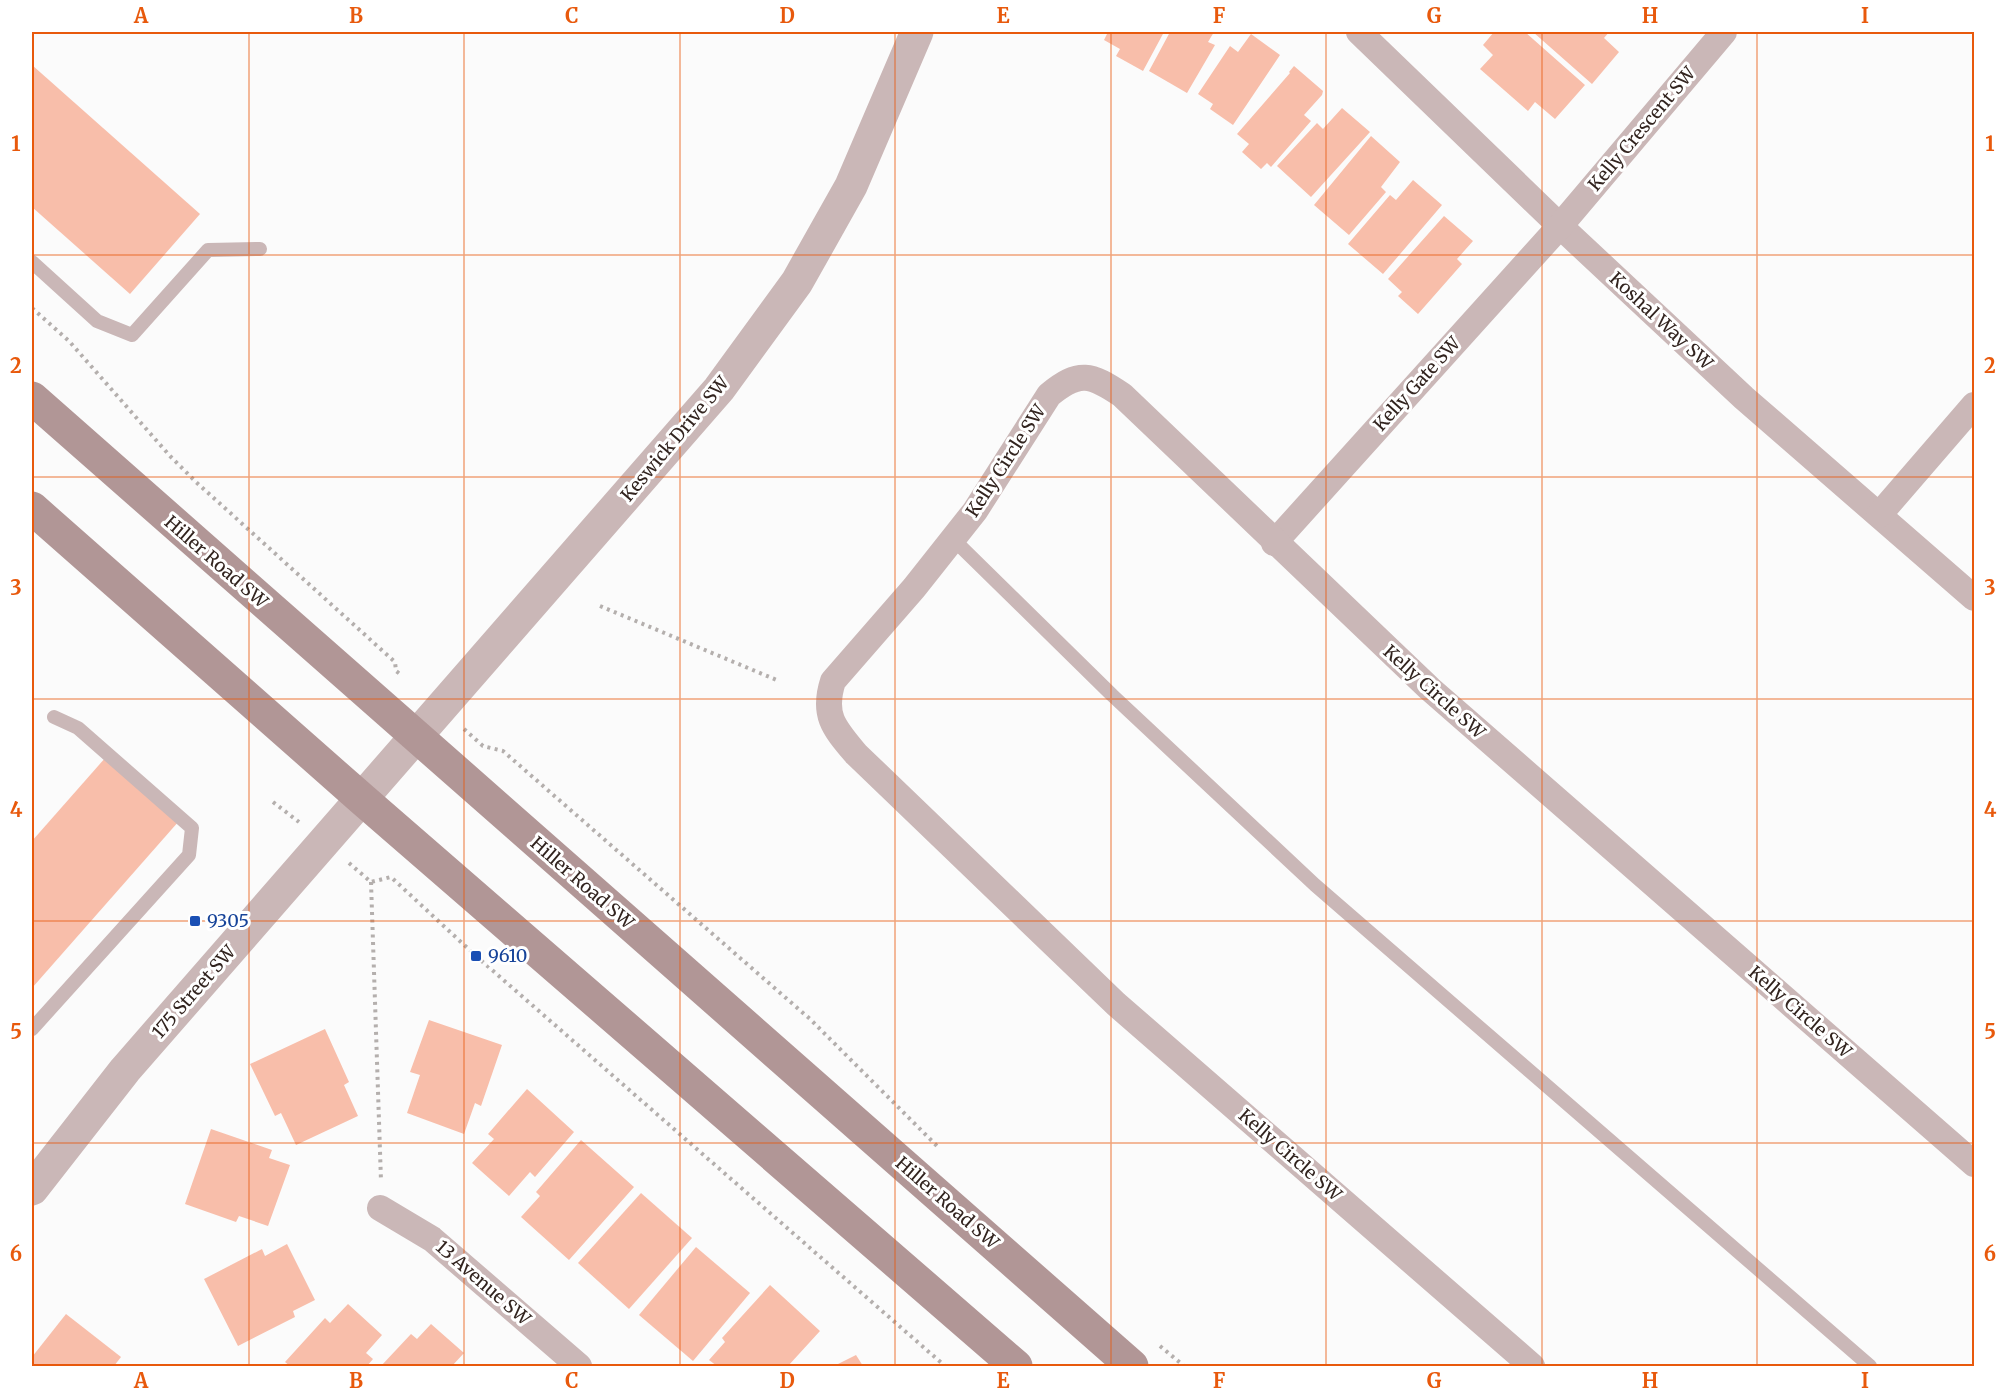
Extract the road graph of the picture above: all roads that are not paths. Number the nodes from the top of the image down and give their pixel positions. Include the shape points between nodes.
1 (918, 32) edge
2 (1359, 32) edge
3 (1724, 32) edge
4 (1560, 226) junction
5 (260, 249) dead end
6 (32, 262) edge
7 (32, 398) edge
8 (1974, 405) edge
9 (32, 416) edge
10 (84, 446) junction
11 (32, 508) edge
12 (1878, 515) junction
13 (953, 539) junction
14 (1274, 543) junction
15 (1974, 598) edge
16 (54, 717) dead end
17 (416, 737) junction
18 (362, 800) junction
19 (32, 1029) edge
20 (1974, 1164) edge
21 (32, 1189) edge
22 (380, 1208) road end
23 (579, 1366) edge
24 (1016, 1366) edge
25 (1132, 1366) edge
26 (1532, 1366) edge
27 (1870, 1366) edge

1 - 17 street, Keswick Drive SW via 851,186 763,331 667,449
2 - 4 street, Koshal Way SW
3 - 4 street, Kelly Crescent SW
4 - 12 street, Koshal Way SW via 1744,398
4 - 14 street, Kelly Gate SW
5 - 6 lane via 208,250 132,335 97,321
7 - 10 main road, Hiller Road SW
8 - 12 street
9 - 10 lane
10 - 17 main road, Hiller Road SW
11 - 18 main road
12 - 15 street, Koshal Way SW
13 - 14 street, Kelly Circle SW via 998,478 1049,395 1079,376 1100,380 1122,395
13 - 26 street, Kelly Circle SW via 833,681 828,713 839,735 1116,1004
13 - 27 lane via 1315,885
14 - 20 street, Kelly Circle SW via 1430,689
16 - 19 lane via 78,728 192,828 189,855
17 - 18 street, Keswick Drive SW
17 - 25 main road, Hiller Road SW
18 - 21 street, 175 Street SW via 125,1070
18 - 24 main road
22 - 23 street, 13 Avenue SW via 432,1239

